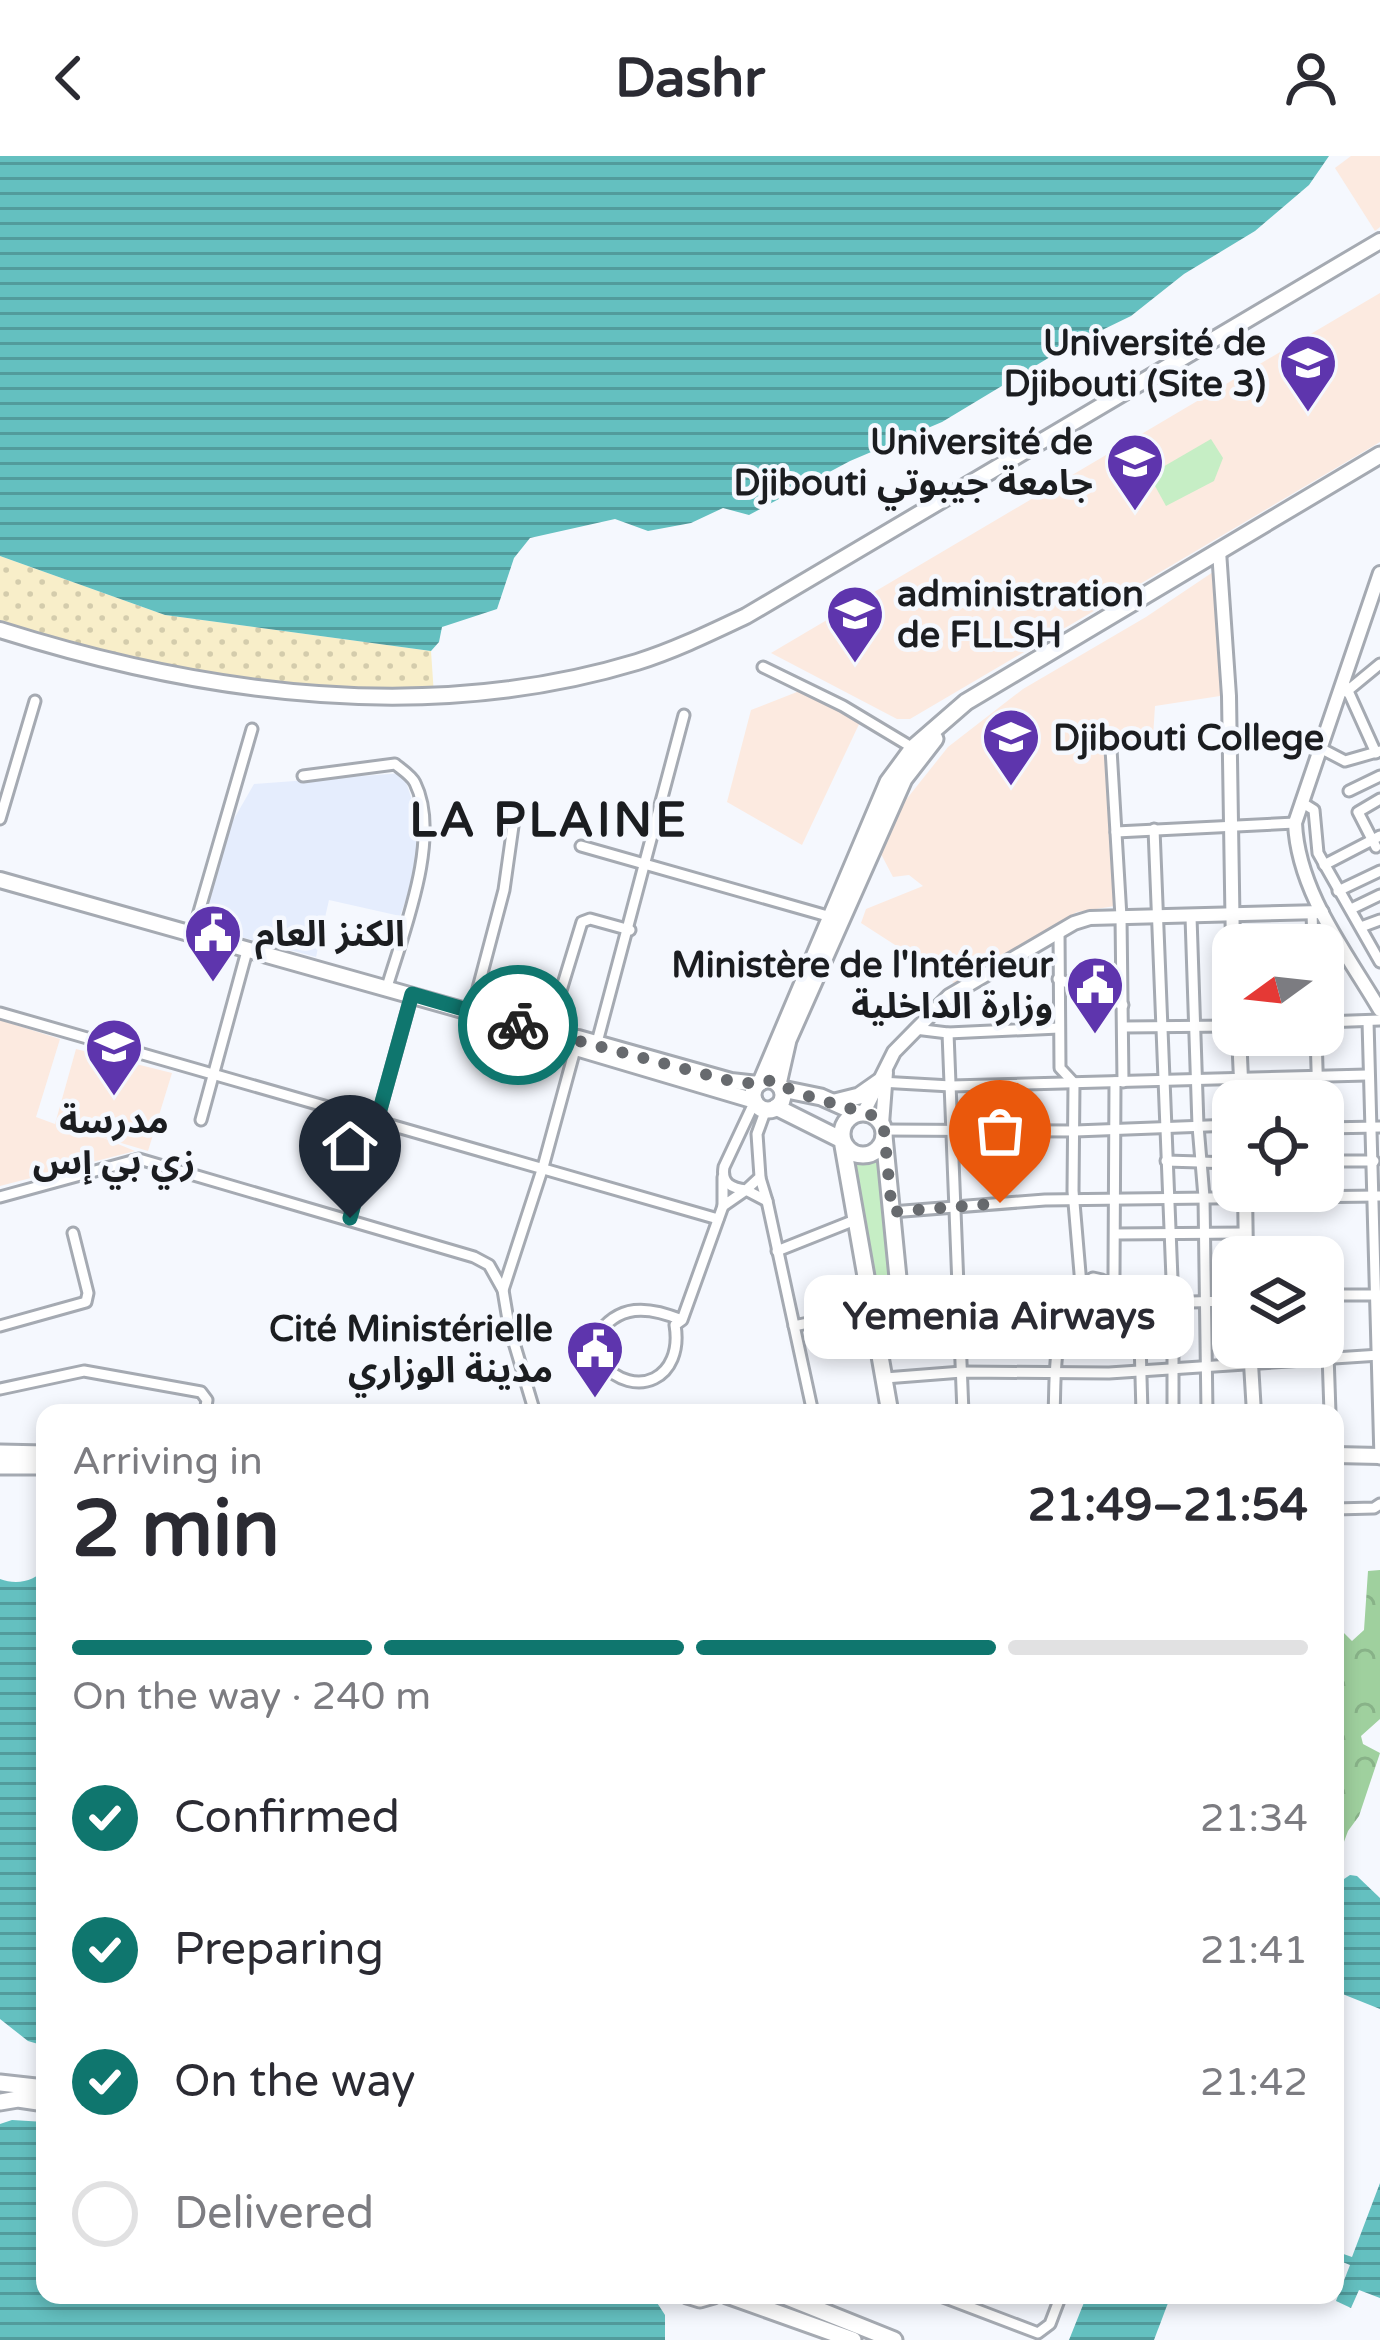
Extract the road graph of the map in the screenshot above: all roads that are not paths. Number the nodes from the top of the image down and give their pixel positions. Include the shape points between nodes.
1 (1380, 242) edge
2 (1380, 455) edge
3 (1380, 466) edge
4 (1220, 556) junction
5 (1380, 573) edge
6 (0, 630) edge
7 (1380, 664) edge
8 (763, 667) dead end
9 (1343, 675) junction
10 (1346, 692) junction
11 (35, 701) dead end
12 (684, 715) dead end
13 (1380, 718) edge
14 (1365, 724) junction
15 (252, 729) dead end
16 (1320, 748) junction
17 (1111, 749) dead end
18 (917, 752) junction
19 (1378, 752) edge
20 (303, 776) dead end
21 (1380, 776) edge
22 (1349, 791) dead end
23 (1380, 799) edge
24 (1301, 802) junction
25 (0, 820) edge
26 (1295, 824) junction
27 (1229, 825) junction
28 (513, 826) dead end
29 (1154, 829) junction
30 (1117, 832) junction
31 (1376, 841) edge
32 (581, 846) dead end
33 (646, 862) junction
34 (1324, 865) junction
35 (1380, 871) edge
36 (0, 880) edge
37 (1338, 891) junction
38 (1380, 895) edge
39 (1351, 909) junction
40 (1317, 912) junction
41 (1231, 916) junction
42 (1121, 917) junction
43 (1191, 917) junction
44 (837, 919) junction
45 (1158, 919) junction
46 (1380, 920) edge
47 (1231, 924) edge
48 (1316, 924) edge
49 (1361, 927) junction
50 (630, 930) junction
51 (1059, 932) junction
52 (192, 936) junction
53 (247, 951) junction
54 (1380, 962) edge
55 (1058, 979) junction
56 (387, 987) junction
57 (412, 994) junction
58 (1123, 1004) junction
59 (1380, 1010) edge
60 (472, 1011) junction
61 (0, 1013) edge
62 (1374, 1021) edge
63 (1344, 1022) edge
64 (1124, 1027) junction
65 (1161, 1027) junction
66 (1194, 1027) junction
67 (1212, 1027) edge
68 (1059, 1028) junction
69 (915, 1029) junction
70 (948, 1033) junction
71 (551, 1034) junction
72 (788, 1040) junction
73 (577, 1043) junction
74 (596, 1048) junction
75 (1239, 1056) edge
76 (1316, 1056) edge
77 (213, 1073) junction
78 (1366, 1075) junction
79 (1316, 1076) junction
80 (1240, 1078) junction
81 (1281, 1078) joint
82 (884, 1079) junction
83 (1197, 1079) junction
84 (1316, 1080) edge
85 (1162, 1081) junction
86 (1119, 1082) junction
87 (1073, 1083) junction
88 (951, 1086) junction
89 (768, 1094) junction
90 (828, 1099) junction
91 (861, 1113) junction
92 (201, 1120) dead end
93 (374, 1120) junction
94 (745, 1126) junction
95 (1165, 1126) junction
96 (1198, 1126) junction
97 (1212, 1126) edge
98 (1376, 1127) edge
99 (1344, 1128) edge
100 (953, 1129) junction
101 (883, 1130) junction
102 (1118, 1130) junction
103 (1075, 1131) junction
104 (757, 1134) junction
105 (842, 1140) junction
106 (1166, 1161) junction
107 (1344, 1161) edge
108 (1374, 1161) junction
109 (1200, 1163) junction
110 (1212, 1163) edge
111 (543, 1167) junction
112 (723, 1172) junction
113 (760, 1178) junction
114 (746, 1190) junction
115 (1344, 1195) edge
116 (1378, 1196) edge
117 (0, 1197) edge
118 (1168, 1197) junction
119 (1204, 1197) junction
120 (1212, 1197) edge
121 (767, 1201) junction
122 (1116, 1201) junction
123 (1077, 1202) junction
124 (722, 1206) junction
125 (955, 1206) junction
126 (892, 1212) junction
127 (1245, 1212) edge
128 (350, 1218) junction
129 (718, 1219) junction
130 (855, 1220) junction
131 (1170, 1232) junction
132 (1205, 1232) junction
133 (73, 1233) dead end
134 (1246, 1233) joint
135 (1115, 1234) junction
136 (777, 1251) junction
137 (503, 1290) junction
138 (1109, 1292) junction
139 (956, 1293) junction
140 (1078, 1295) junction
141 (1344, 1295) edge
142 (1379, 1295) edge
143 (900, 1298) junction
144 (1207, 1303) junction
145 (1212, 1303) edge
146 (873, 1304) junction
147 (1105, 1304) junction
148 (1173, 1304) junction
149 (1139, 1305) junction
150 (682, 1320) junction
151 (0, 1326) edge
152 (794, 1326) junction
153 (1379, 1355) edge
154 (1344, 1356) edge
155 (1212, 1365) edge
156 (1207, 1366) junction
157 (1171, 1367) junction
158 (1251, 1368) edge
159 (1330, 1368) edge
160 (1141, 1369) junction
161 (962, 1372) junction
162 (1056, 1373) junction
163 (885, 1378) junction
164 (0, 1389) edge
165 (206, 1404) edge
166 (532, 1404) edge
167 (811, 1404) edge
168 (889, 1404) edge
169 (963, 1404) edge
170 (1054, 1404) edge
171 (1142, 1404) edge
172 (1173, 1404) edge
173 (1208, 1404) edge
174 (1253, 1404) edge
175 (1330, 1404) edge
176 (0, 1453) edge
177 (36, 1454) edge
178 (1344, 1456) edge
179 (1380, 1458) edge
180 (0, 1466) edge
181 (36, 1466) edge
182 (1380, 1504) edge
183 (1344, 1509) edge
184 (0, 2083) edge
185 (36, 2087) edge
186 (36, 2101) edge
187 (0, 2102) edge
188 (752, 2304) edge
189 (804, 2304) edge
190 (962, 2304) edge
191 (1058, 2304) edge
192 (854, 2340) edge
193 (894, 2340) edge

1 - 6 main road via 746,616 634,662 432,698 364,698 127,666
2 - 4 main road
3 - 4 main road
4 - 18 main road via 972,709
4 - 27 street
5 - 9 street
7 - 10 street
8 - 18 street
9 - 10 street
9 - 16 street
10 - 14 street
11 - 25 street
12 - 33 street
13 - 14 street
14 - 19 street
15 - 52 street
16 - 19 street via 1346,761
16 - 24 street
17 - 30 street
18 - 44 main road
20 - 56 street via 395,764 415,781 424,823 414,901
21 - 22 street
23 - 31 street via 1359,815
24 - 26 street
24 - 34 street via 1315,813
26 - 27 street
26 - 40 street
27 - 29 street
27 - 41 street
28 - 60 street
29 - 30 street
29 - 45 street
30 - 42 street
31 - 34 street
32 - 33 street
33 - 44 street
33 - 50 street
34 - 37 street
35 - 37 street
36 - 52 main road
37 - 39 street
38 - 39 street
39 - 49 street
40 - 41 street
40 - 48 street
40 - 59 street
41 - 43 street
41 - 47 street
42 - 45 street
42 - 51 street via 1090,918
42 - 58 street
43 - 45 street
43 - 66 street
44 - 72 main road
44 - 89 main road
45 - 65 street
46 - 49 street
49 - 54 street
50 - 71 street via 582,922
50 - 74 street
51 - 55 street
51 - 69 street via 949,997
52 - 53 main road
53 - 56 main road
53 - 77 street
55 - 58 street
55 - 68 street
56 - 57 main road
57 - 60 main road
57 - 93 street
58 - 64 street
60 - 71 main road
61 - 77 street
62 - 63 street
62 - 78 street
64 - 65 street
64 - 86 street
65 - 66 street
65 - 85 street
66 - 67 street
66 - 83 street
68 - 70 street
68 - 87 street via 1060,1067
69 - 70 street
69 - 82 street
70 - 88 street
71 - 73 main road
72 - 89 main road
72 - 90 main road via 793,1072
73 - 74 main road
73 - 111 street
74 - 89 main road
75 - 80 street
76 - 79 street
77 - 92 street
77 - 93 street
78 - 79 street
78 - 98 street
79 - 81 street
79 - 84 street
80 - 81 street
80 - 83 street
82 - 88 street
82 - 90 main road via 859,1096
82 - 91 street
82 - 101 street
83 - 85 street
83 - 96 street
85 - 86 street
85 - 95 street
86 - 87 street
86 - 102 street
87 - 88 street
87 - 103 street
88 - 100 street
89 - 90 main road
89 - 94 street
89 - 104 street
89 - 105 main road
90 - 91 main road
91 - 101 main road
91 - 105 main road via 846,1120
93 - 111 street
93 - 128 street
94 - 104 street
94 - 112 street
95 - 96 street
95 - 102 street
95 - 106 street
96 - 97 street
96 - 109 street
98 - 99 street
98 - 108 street
100 - 101 street
100 - 103 street
100 - 125 street
101 - 105 main road via 878,1149 865,1155
101 - 126 main road
102 - 103 street
102 - 122 street
103 - 123 street
104 - 113 street
105 - 130 main road
106 - 109 street
106 - 118 street
107 - 108 street
108 - 116 street
109 - 110 street
109 - 119 street
111 - 129 street
111 - 137 street
112 - 114 street via 731,1187
112 - 124 street
113 - 114 street
113 - 121 street
114 - 121 street
114 - 124 street
115 - 116 street
116 - 142 street
117 - 128 street via 139,1159
118 - 119 street
118 - 122 street
118 - 131 street
119 - 120 street
119 - 132 street
121 - 136 street
122 - 123 street
122 - 135 street
123 - 125 street
123 - 140 street
124 - 129 street
125 - 126 street
125 - 139 street
126 - 143 main road
127 - 134 street
128 - 137 street via 475,1257
129 - 150 street
130 - 136 street
130 - 146 main road
131 - 132 street
131 - 135 street
131 - 148 street
132 - 134 street
132 - 144 street
133 - 151 street via 86,1302
135 - 138 street
136 - 152 street
137 - 166 street
138 - 140 street via 1097,1278
138 - 147 street
139 - 140 street via 1053,1286
139 - 143 street
139 - 161 street
140 - 147 street via 1093,1309
140 - 162 street
141 - 142 street
142 - 153 street
143 - 146 main road
144 - 145 street
144 - 148 street
144 - 156 street
146 - 152 street
146 - 163 main road
147 - 149 street
148 - 149 street
148 - 157 street
149 - 160 street
150 - 150 street via 662,1376 623,1380 600,1362 596,1337 618,1314 655,1310
152 - 167 street
153 - 154 street
153 - 179 street
155 - 156 street
156 - 157 street
156 - 173 street
157 - 160 street
157 - 172 street
158 - 174 street
159 - 175 street
160 - 162 street
160 - 171 street
161 - 162 street
161 - 163 street
161 - 169 street
162 - 170 street
163 - 168 main road
164 - 165 street via 84,1371 201,1392
176 - 177 main road
178 - 179 main road
180 - 181 main road
182 - 183 street
184 - 185 main road
186 - 187 main road
188 - 192 main road
189 - 193 main road
190 - 191 street via 1038,2333

